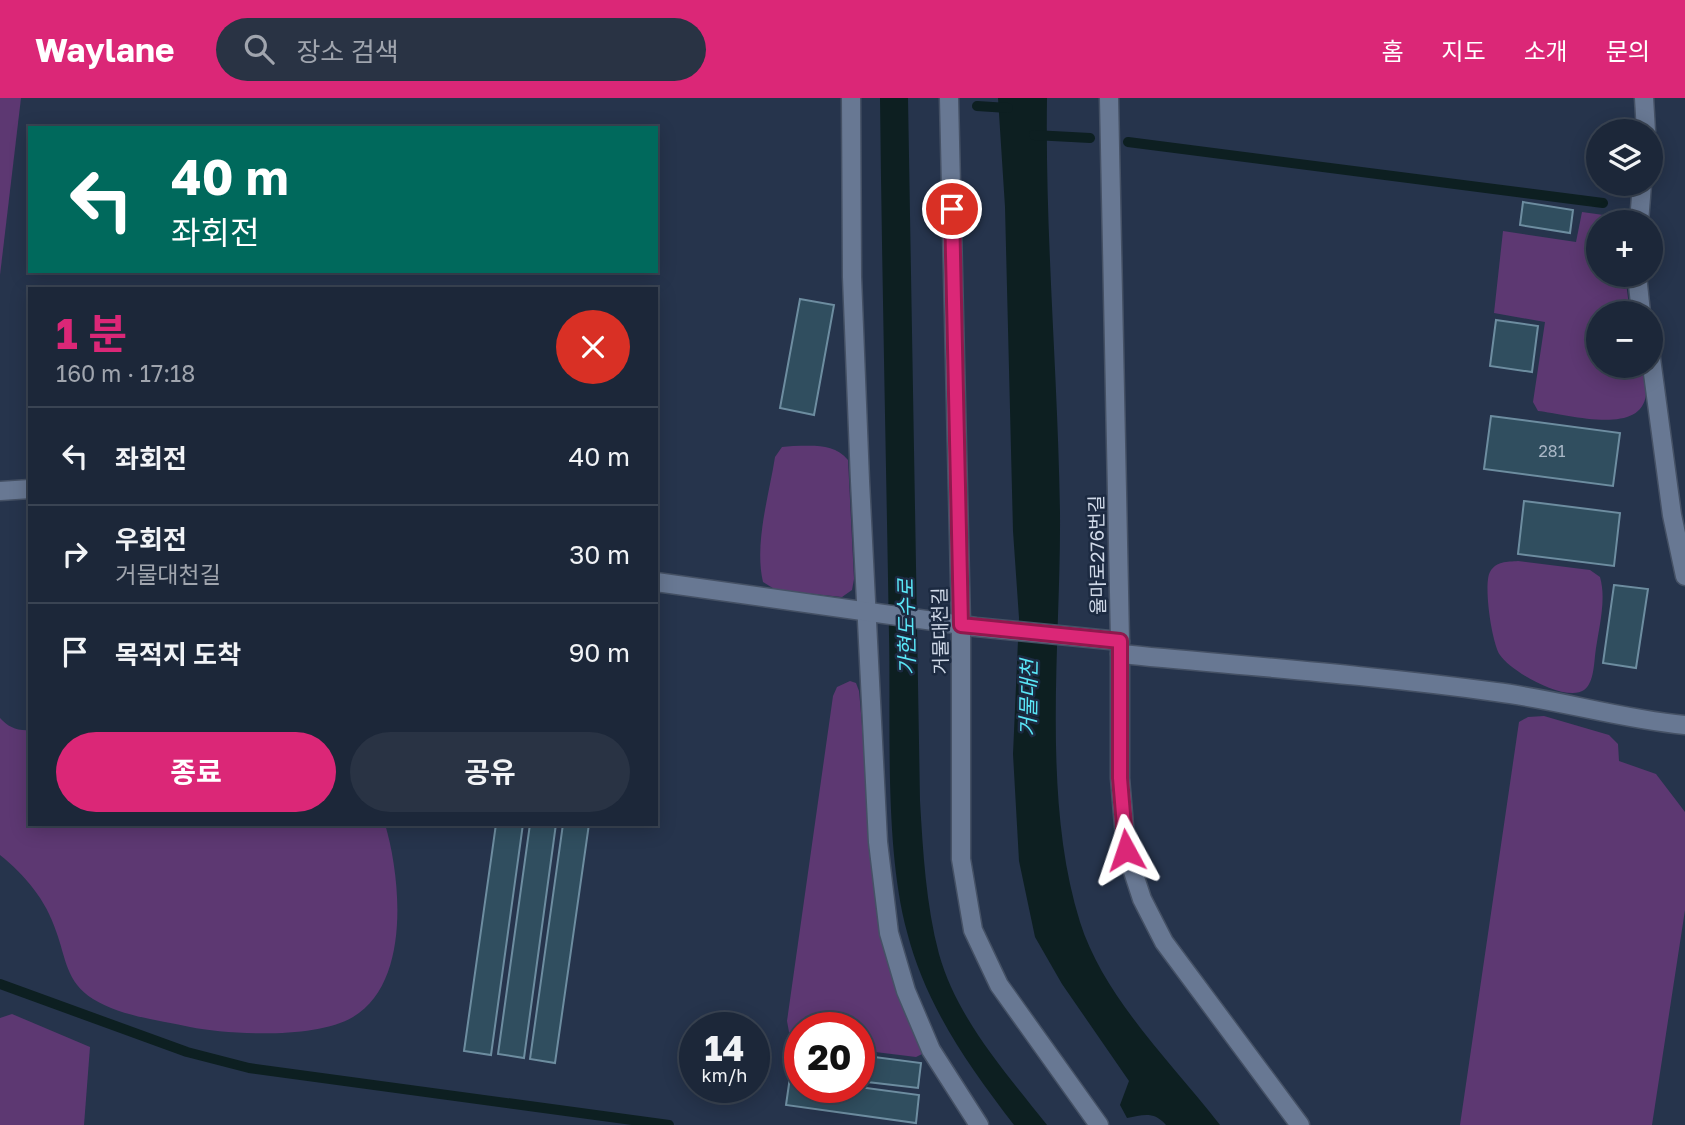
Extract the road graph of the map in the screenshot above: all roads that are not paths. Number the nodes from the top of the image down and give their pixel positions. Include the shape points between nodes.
1 (852, 98) edge
2 (949, 98) edge
3 (1109, 98) edge
4 (1644, 98) edge
5 (1645, 119) edge
6 (1654, 378) edge
7 (28, 489) edge
8 (0, 491) edge
9 (1685, 576) edge
10 (658, 582) edge
11 (873, 614) junction
12 (961, 625) junction
13 (1116, 645) junction
14 (1685, 725) edge
15 (979, 1125) edge
16 (1099, 1125) edge
17 (1300, 1125) edge

1 - 11 street via 852,277
2 - 12 street, 거물대천길
3 - 13 street, 율마로276번길
4 - 5 street
6 - 9 street
7 - 8 street
10 - 11 street
11 - 12 street
11 - 15 street via 878,842 889,933 906,991 932,1050
12 - 13 street
12 - 16 street, 거물대천길 via 961,859 973,930 999,985
13 - 14 street via 1504,693 1608,715
13 - 17 street, 율마로276번길 via 1126,850 1142,900 1190,980

